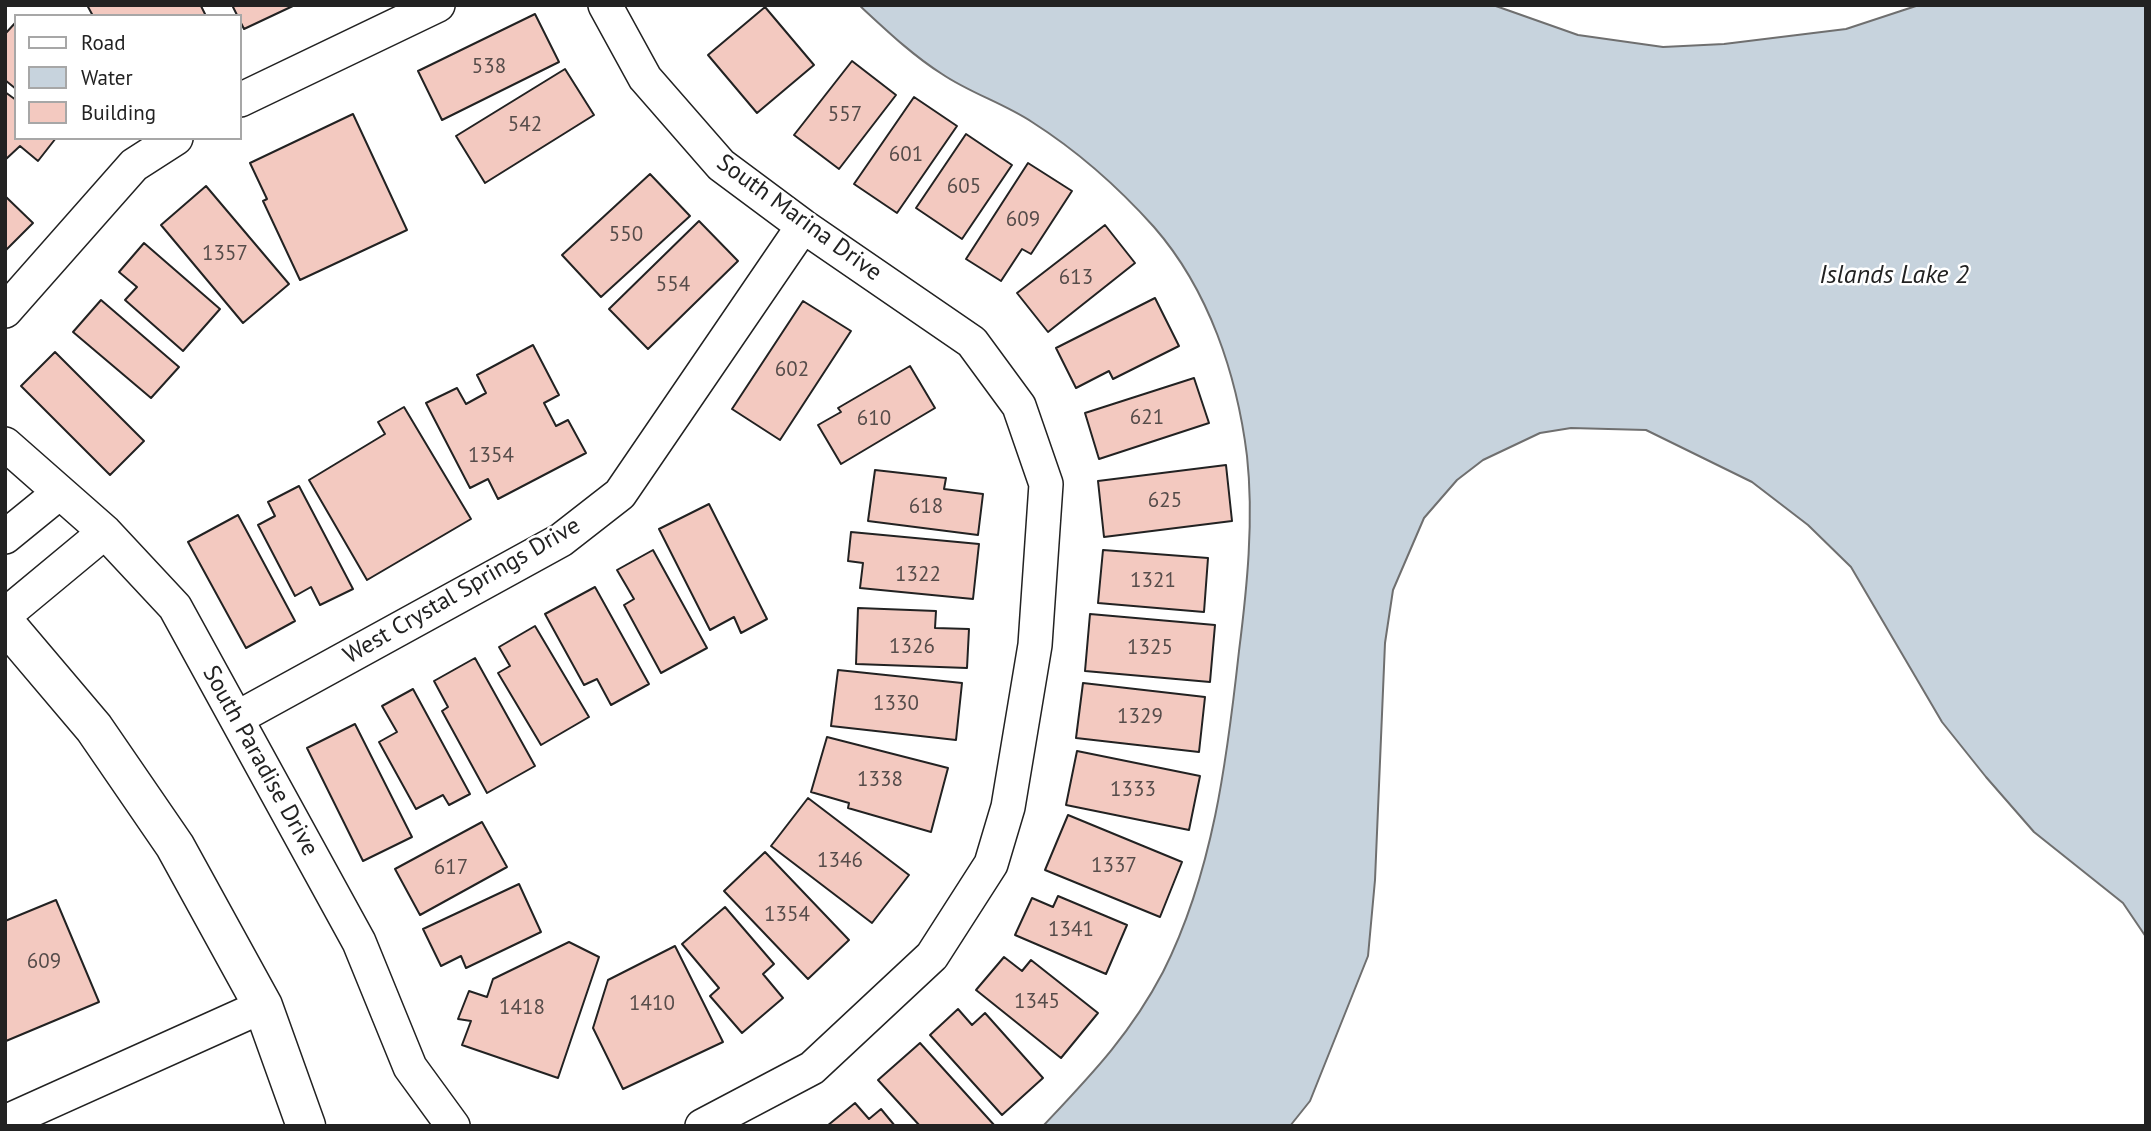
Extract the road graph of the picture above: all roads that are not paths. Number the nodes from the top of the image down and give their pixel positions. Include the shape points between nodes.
1 (438, 5) edge
2 (605, 5) edge
3 (242, 99) edge
4 (173, 140) edge
5 (803, 226) junction
6 (5, 311) edge
7 (5, 444) edge
8 (59, 493) junction
9 (105, 532) junction
10 (5, 537) edge
11 (5, 615) edge
12 (5, 623) edge
13 (237, 718) junction
14 (263, 1006) junction
15 (5, 1122) edge
16 (452, 1125) edge
17 (306, 1126) edge
18 (702, 1126) edge

1 - 3 street
2 - 5 street, South Marina Drive via 645,78 721,165
4 - 6 street via 134,165
5 - 13 street, West Crystal Springs Drive via 621,494 561,540
5 - 18 street, South Marina Drive via 972,341 1019,406 1046,484 1035,645 1008,807 991,864 932,956 813,1068
7 - 8 street, South Paradise Drive
8 - 9 street, South Paradise Drive
8 - 10 street
9 - 11 street
9 - 13 street, South Paradise Drive via 175,607
12 - 14 street via 94,728 175,846
13 - 16 street, South Paradise Drive via 359,942 410,1067
14 - 15 street
14 - 17 street

